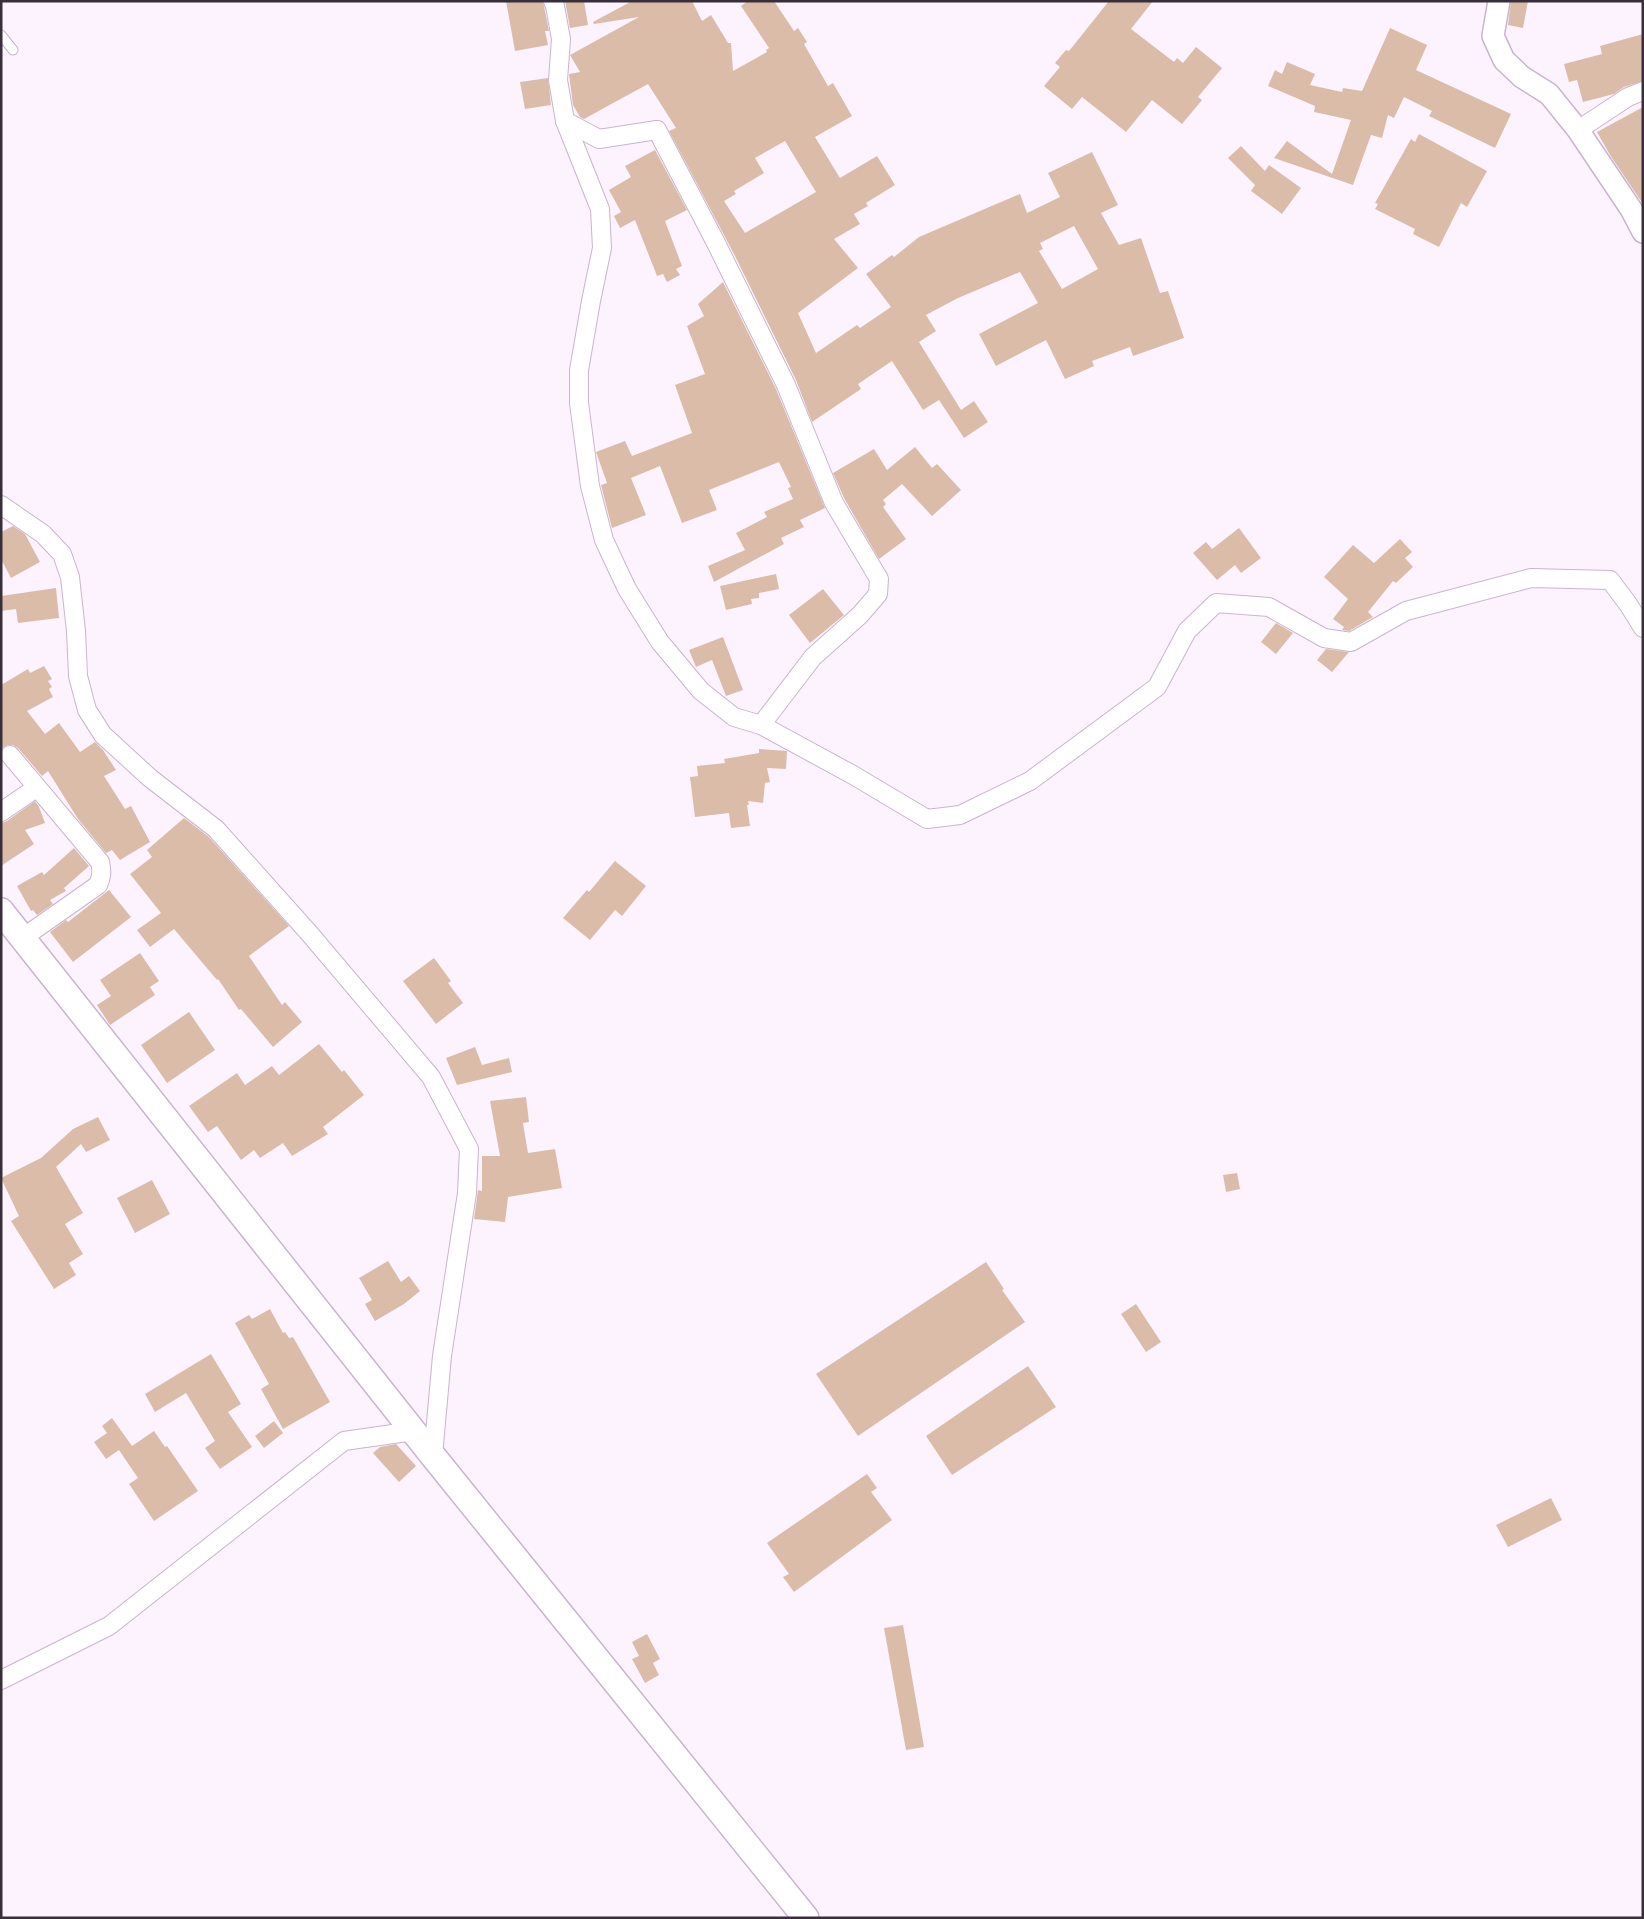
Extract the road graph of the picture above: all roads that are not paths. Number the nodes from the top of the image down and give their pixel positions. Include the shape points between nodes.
1 (553, 1) edge
2 (1498, 1) edge
3 (1, 34) edge
4 (13, 50) dead end
5 (1643, 91) edge
6 (565, 121) junction
7 (1578, 130) junction
8 (1643, 232) edge
9 (1, 505) edge
10 (1643, 628) edge
11 (761, 725) junction
12 (10, 755) dead end
13 (36, 788) junction
14 (1, 812) edge
15 (1, 911) edge
16 (24, 938) junction
17 (414, 1431) junction
18 (433, 1456) junction
19 (1, 1680) edge
20 (806, 1918) edge

1 - 6 street via 561,39 558,80
2 - 7 street via 1493,36 1504,60 1522,77 1549,94
3 - 4 lane
5 - 7 street via 1628,97
6 - 11 street via 600,209 602,248 579,370 579,403 590,486 604,540 627,589 660,642 702,690 734,717
6 - 11 street via 599,139 657,130 786,385 834,503 880,578 878,594 860,615 813,657
7 - 8 street
9 - 18 street via 43,534 62,554 70,577 78,676 87,710 103,735 150,778 216,829 309,933 431,1077 469,1149 467,1193 442,1356
10 - 11 street via 1610,580 1531,578 1406,611 1351,642 1324,638 1268,607 1216,603 1186,631 1157,687 1030,780 960,815 927,819
12 - 13 street
13 - 14 street
13 - 16 street via 100,862 102,877 98,884
15 - 16 main road
16 - 17 main road
17 - 18 main road
17 - 19 street via 344,1441 109,1626
18 - 20 main road

